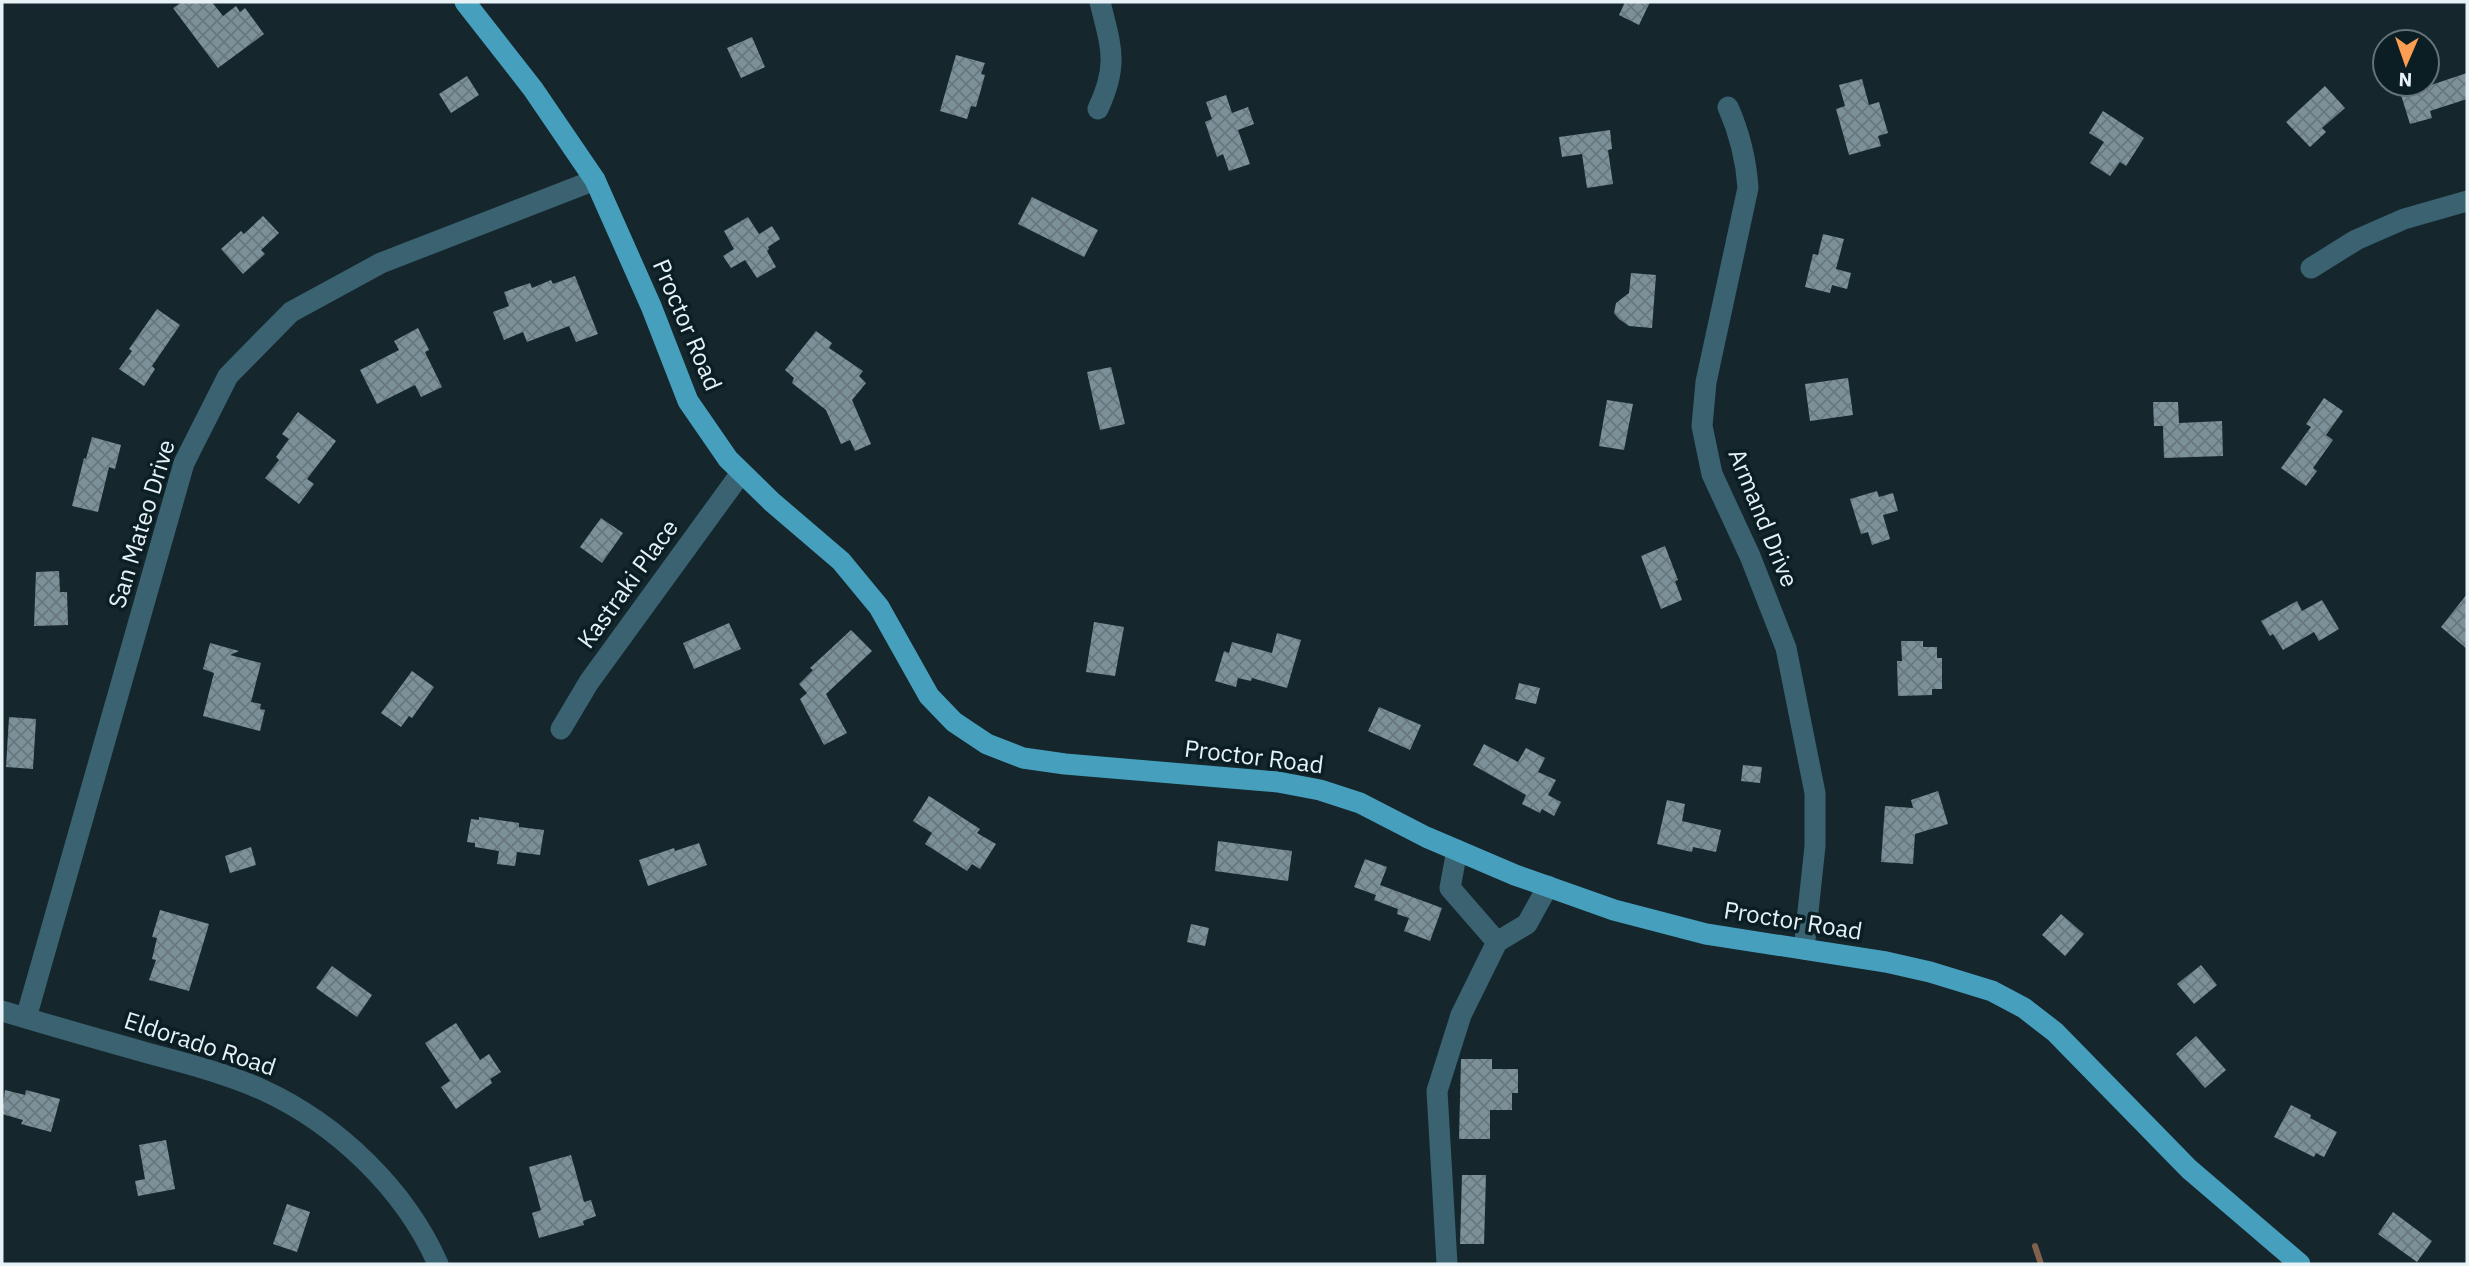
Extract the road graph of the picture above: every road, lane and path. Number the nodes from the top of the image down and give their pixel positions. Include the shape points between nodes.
1 (465, 2) edge
2 (1100, 2) edge
3 (1728, 107) dead end
4 (1098, 108) dead end
5 (595, 180) junction
6 (2467, 201) edge
7 (2311, 268) dead end
8 (741, 472) junction
9 (561, 729) dead end
10 (1457, 850) junction
11 (1548, 887) junction
12 (1497, 942) junction
13 (1804, 949) junction
14 (2, 1012) edge
15 (26, 1018) junction
16 (438, 1264) edge
17 (1447, 1264) edge
18 (2300, 1264) edge

1 - 5 main road, Proctor Road via 533,89
2 - 4 street via 1112,75
3 - 13 street, Armand Drive via 1744,149 1748,188 1706,382 1702,426 1713,474 1786,648 1815,793 1815,846
5 - 8 main road, Proctor Road via 688,401
5 - 15 street, San Mateo Drive via 381,263 291,312 228,376 184,463
6 - 7 street via 2404,219 2356,240
8 - 9 street, Kastraki Place via 589,682
8 - 10 main road, Proctor Road via 841,561 879,607 929,695 954,722 987,744 1024,758 1065,764 1278,782 1320,790 1360,803
10 - 11 main road, Proctor Road
10 - 12 street via 1450,888
11 - 12 street via 1527,924
11 - 13 main road, Proctor Road via 1706,934
12 - 17 street via 1461,1015 1437,1091
13 - 18 main road, Proctor Road via 1930,972 1992,991 2024,1008 2056,1032 2189,1169
14 - 15 street, Eldorado Road
15 - 16 street, Eldorado Road via 208,1070 286,1102 333,1134 371,1168 403,1205

